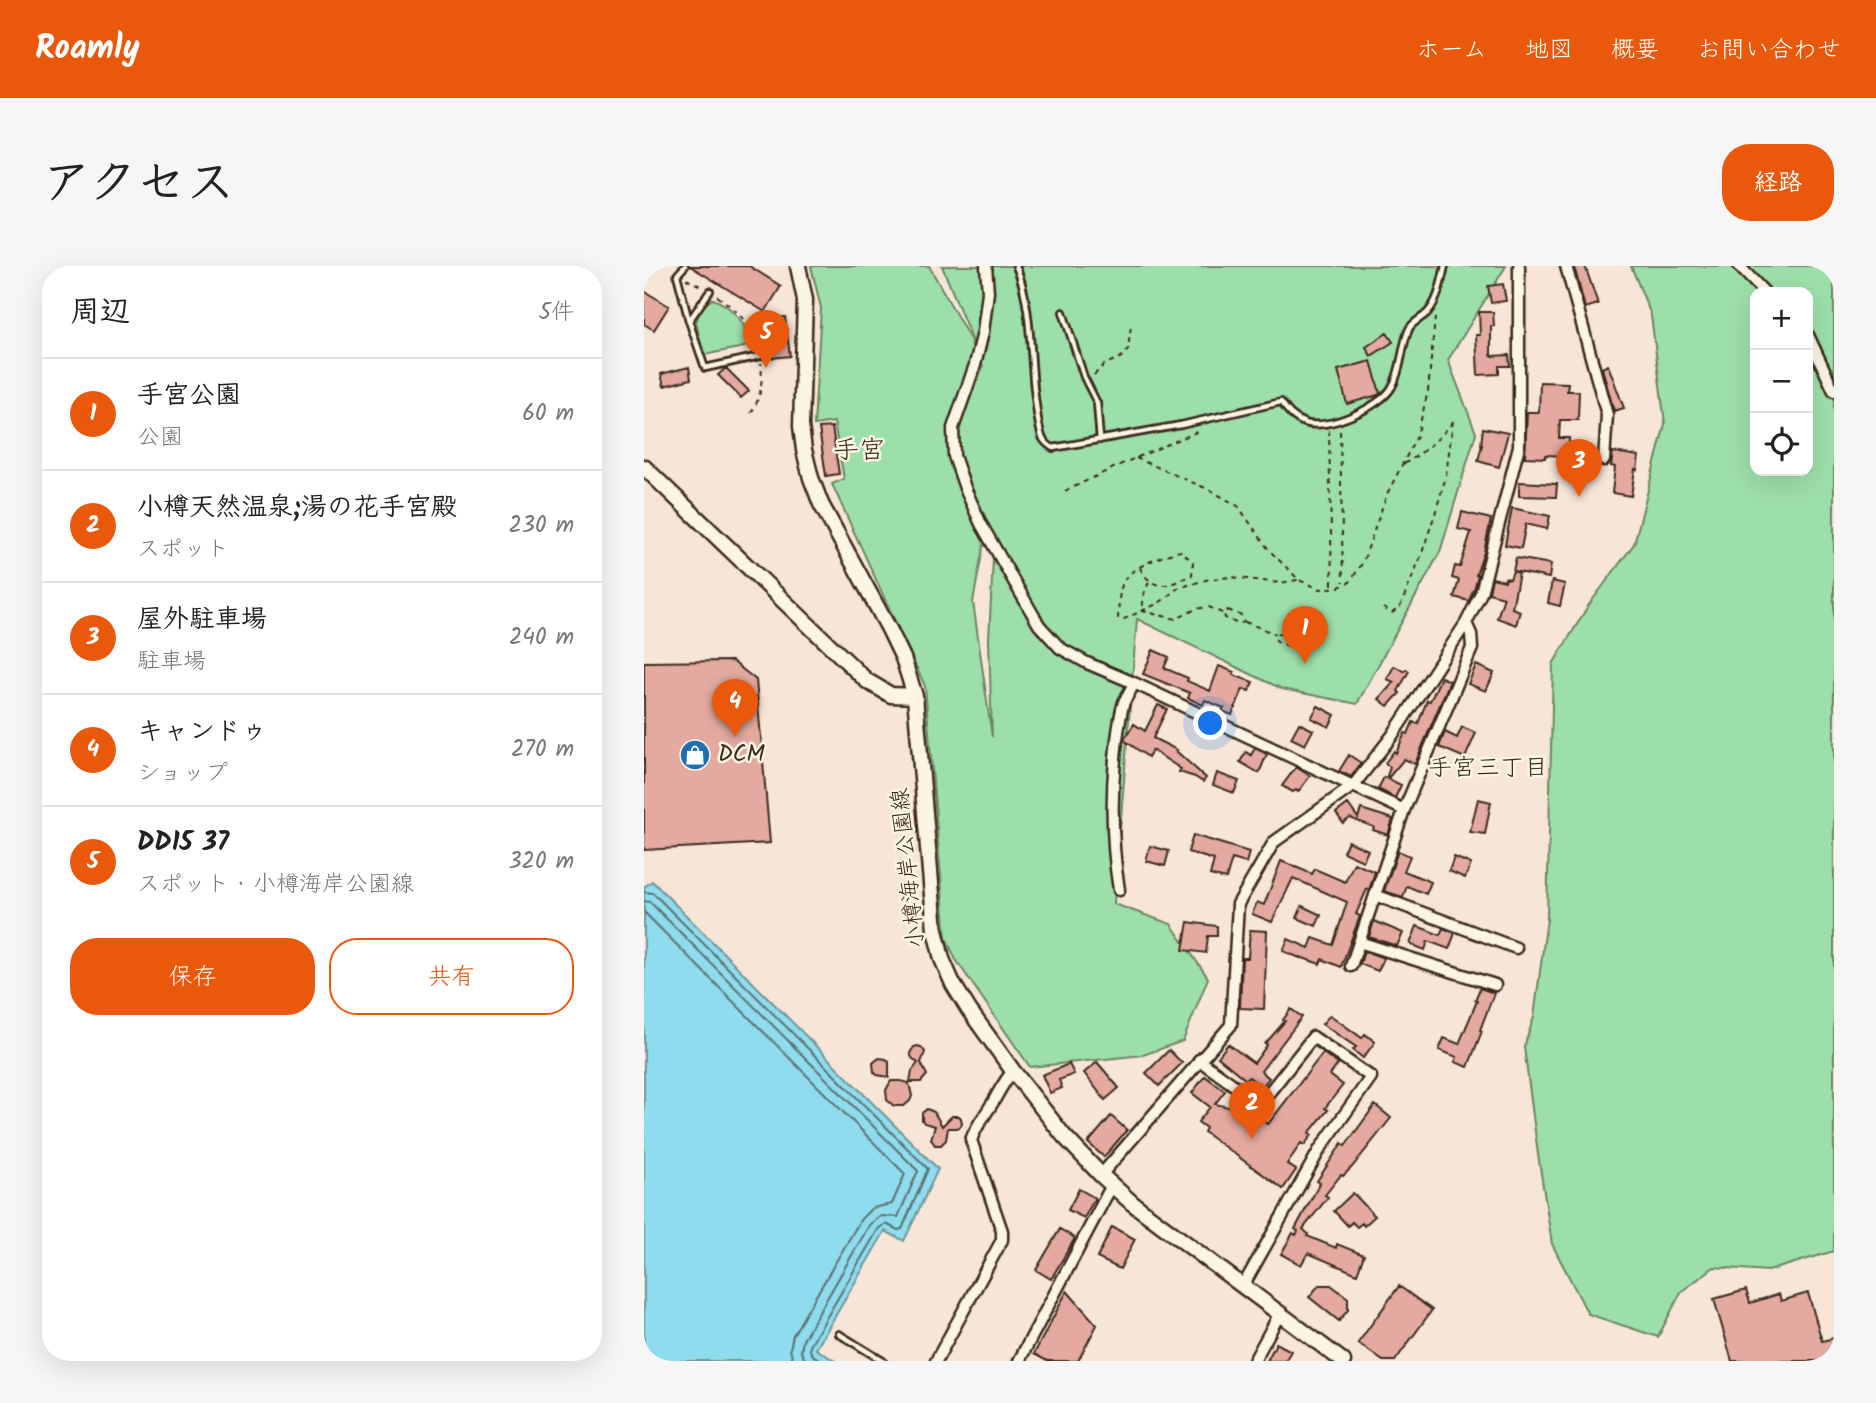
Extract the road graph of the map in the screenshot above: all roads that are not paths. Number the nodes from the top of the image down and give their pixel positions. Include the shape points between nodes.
1 (685, 266) edge
2 (798, 266) edge
3 (986, 266) edge
4 (1016, 266) edge
5 (1445, 266) edge
6 (1519, 266) edge
7 (1566, 266) edge
8 (1739, 266) edge
9 (1759, 287) edge
10 (710, 290) road end
11 (1063, 312) dead end
12 (689, 321) junction
13 (1813, 346) edge
14 (760, 356) road end
15 (1834, 391) edge
16 (1100, 440) junction
17 (1604, 460) dead end
18 (644, 467) edge
19 (1466, 623) junction
20 (1135, 683) junction
21 (915, 696) junction
22 (1353, 786) junction
23 (1404, 810) junction
24 (1119, 890) dead end
25 (1375, 895) junction
26 (1359, 942) junction
27 (1516, 948) dead end
28 (1351, 966) dead end
29 (1495, 985) dead end
30 (1199, 1060) junction
31 (1013, 1071) junction
32 (1107, 1180) junction
33 (1243, 1286) junction
34 (1279, 1315) junction
35 (839, 1334) dead end
36 (884, 1361) edge
37 (936, 1361) edge
38 (1019, 1361) edge
39 (1254, 1361) edge
40 (1343, 1361) edge

1 - 12 lane via 677,275
2 - 21 main road, 小樽海岸公園線 via 805,300 801,426 811,478 894,639
3 - 20 street via 983,332 953,428 954,456 965,488 1039,625 1060,648
4 - 16 lane via 1026,306 1043,440 1053,448
5 - 16 lane via 1430,310 1409,326 1393,386 1382,400 1357,414 1308,424 1292,416 1281,402
6 - 19 street via 1519,446 1481,593
7 - 17 street via 1607,415
8 - 9 street
10 - 12 lane
11 - 16 lane via 1097,403
12 - 14 lane via 705,368
13 - 15 street
18 - 21 main road via 867,681 891,695
19 - 22 street via 1392,736
19 - 23 street via 1472,648
20 - 22 street
20 - 24 street via 1120,715 1116,755 1113,808
21 - 31 main road, 小樽海岸公園線 via 935,930 942,959 969,1010
22 - 23 street
22 - 30 street via 1274,842 1259,866 1238,904 1231,1025
23 - 25 street
25 - 26 street
25 - 27 street
26 - 28 street
26 - 29 street
30 - 32 street
30 - 33 street via 1260,1104 1313,1037 1371,1077 1320,1149
31 - 32 main road, 小樽海岸公園線 via 1064,1136
31 - 37 street via 971,1140 1002,1240
32 - 33 main road, 小樽海岸公園線
32 - 38 street
33 - 34 main road, 小樽海岸公園線
34 - 39 street
34 - 40 main road, 小樽海岸公園線
35 - 36 lane

